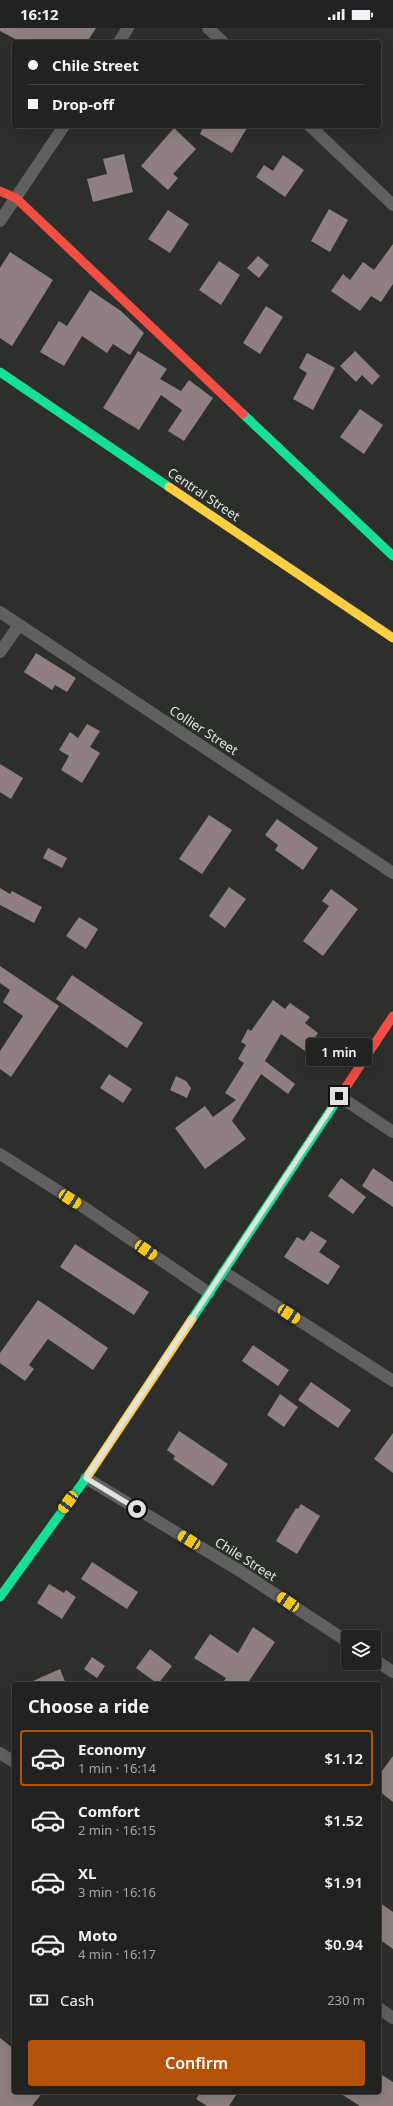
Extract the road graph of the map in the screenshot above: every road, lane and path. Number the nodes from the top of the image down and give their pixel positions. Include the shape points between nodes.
1 (128, 28) edge
2 (208, 28) edge
3 (120, 40) edge
4 (221, 40) edge
5 (63, 128) edge
6 (312, 128) edge
7 (0, 191) edge
8 (16, 198) junction
9 (393, 205) edge
10 (0, 221) edge
11 (0, 372) edge
12 (393, 556) edge
13 (0, 612) edge
14 (19, 625) junction
15 (393, 638) edge
16 (0, 652) edge
17 (393, 872) edge
18 (393, 1016) edge
19 (339, 1096) junction
20 (393, 1132) edge
21 (0, 1154) edge
22 (224, 1272) junction
23 (209, 1293) junction
24 (393, 1381) edge
25 (86, 1478) junction
26 (0, 1596) edge
27 (341, 1637) edge
28 (381, 1664) edge
29 (393, 1672) edge
30 (0, 1753) edge
31 (12, 1761) edge
32 (381, 2009) edge
33 (393, 2018) edge

1 - 3 street
2 - 4 street
5 - 8 street
6 - 9 street
7 - 8 street
8 - 10 street
8 - 12 street
11 - 15 street, Central Street
13 - 14 street, Collier Street
14 - 16 street
14 - 17 street, Collier Street
18 - 19 street
19 - 20 street
19 - 22 street
21 - 23 street via 82,1206
22 - 23 street
22 - 24 street
23 - 25 street
25 - 26 street
25 - 27 street, Chile Street via 240,1571
28 - 29 street
30 - 31 street
32 - 33 street

